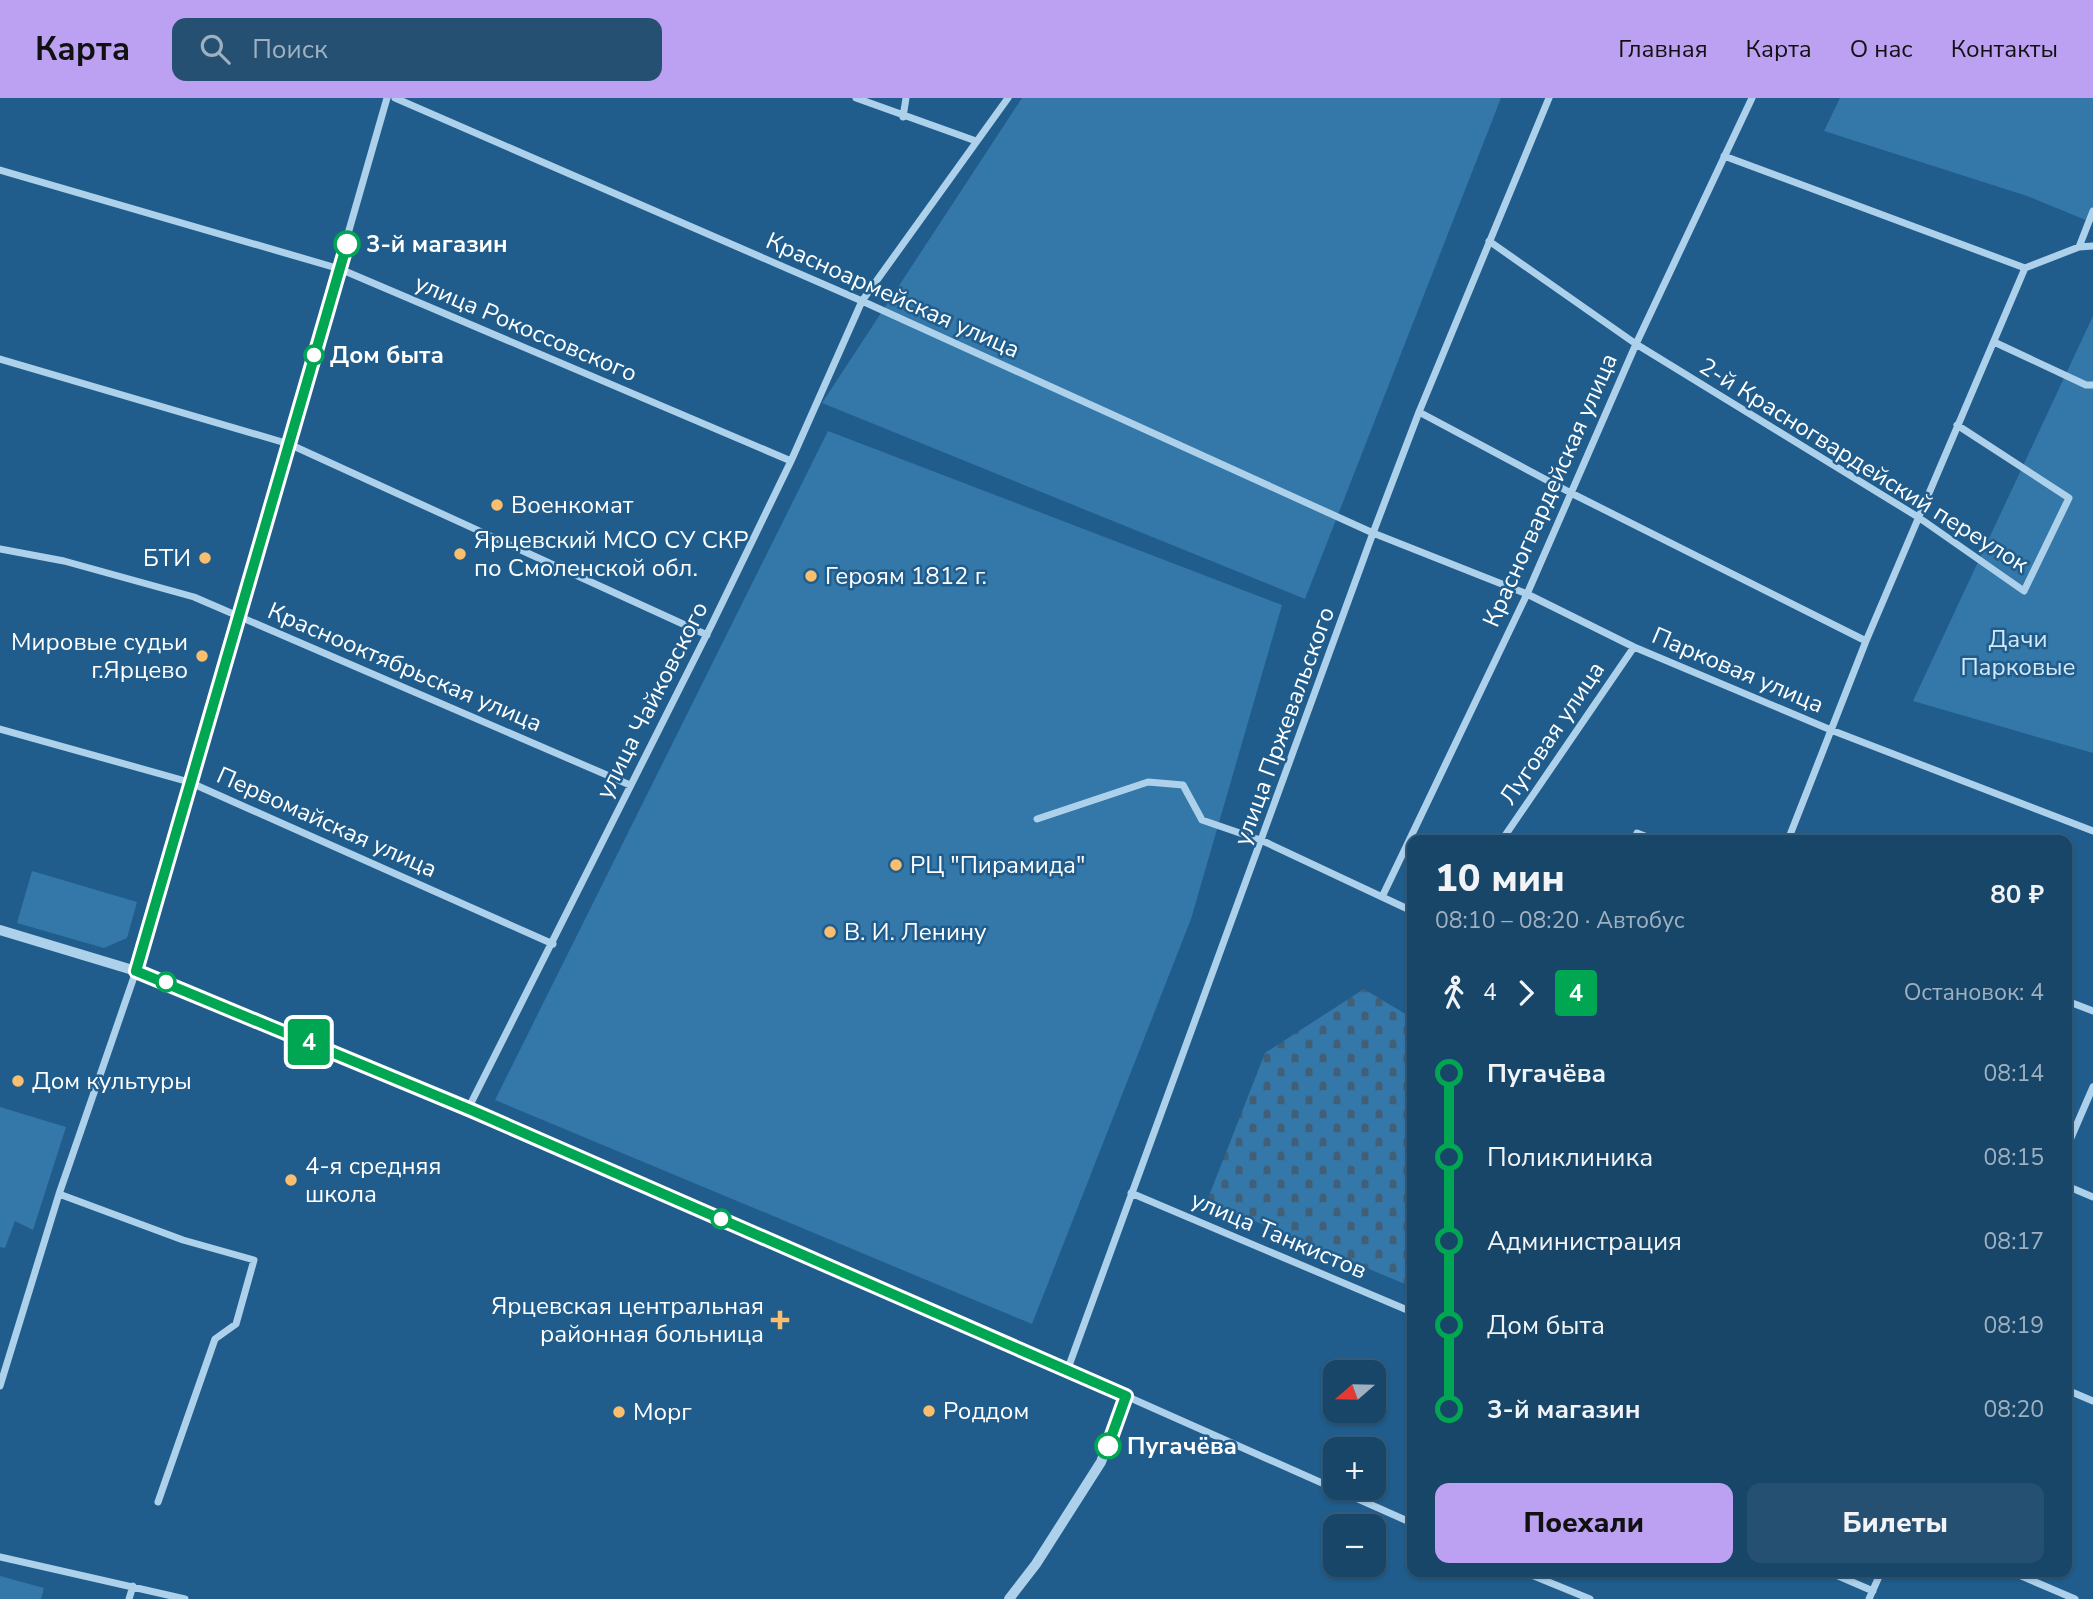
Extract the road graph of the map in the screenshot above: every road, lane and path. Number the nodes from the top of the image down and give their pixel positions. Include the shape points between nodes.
1 (387, 98) edge
2 (395, 98) edge
3 (856, 98) edge
4 (906, 98) edge
5 (1008, 98) edge
6 (1549, 98) edge
7 (1752, 98) edge
8 (903, 117) junction
9 (976, 141) junction
10 (1724, 156) junction
11 (0, 170) edge
12 (2093, 211) edge
13 (1489, 241) junction
14 (2093, 246) edge
15 (2079, 247) junction
16 (2025, 268) junction
17 (340, 269) junction
18 (862, 302) junction
19 (1994, 342) junction
20 (1636, 344) junction
21 (0, 359) edge
22 (2093, 385) edge
23 (1419, 412) junction
24 (1958, 425) junction
25 (289, 444) junction
26 (791, 461) junction
27 (1571, 493) junction
28 (1918, 517) junction
29 (1373, 533) junction
30 (0, 549) edge
31 (1527, 594) junction
32 (239, 616) junction
33 (707, 635) junction
34 (1866, 641) junction
35 (1634, 648) junction
36 (0, 729) edge
37 (1831, 730) junction
38 (190, 782) junction
39 (630, 785) junction
40 (1037, 819) dead end
41 (2093, 831) edge
42 (1637, 833) dead end
43 (1412, 835) edge
44 (1505, 835) edge
45 (1642, 835) edge
46 (1790, 835) edge
47 (1263, 841) junction
48 (1407, 845) edge
49 (1382, 897) junction
50 (1407, 909) edge
51 (0, 930) edge
52 (553, 944) junction
53 (136, 971) junction
54 (2072, 1003) edge
55 (2093, 1011) edge
56 (2093, 1087) edge
57 (468, 1109) junction
58 (2072, 1135) edge
59 (2072, 1188) edge
60 (59, 1194) junction
61 (1131, 1194) junction
62 (2093, 1197) edge
63 (1407, 1310) edge
64 (1066, 1371) junction
65 (0, 1386) edge
66 (2072, 1392) edge
67 (1126, 1396) junction
68 (2093, 1401) edge
69 (158, 1502) dead end
70 (1407, 1521) edge
71 (0, 1558) edge
72 (1541, 1577) edge
73 (1841, 1577) edge
74 (1879, 1577) edge
75 (2024, 1577) edge
76 (132, 1586) junction
77 (1873, 1591) junction
78 (129, 1599) edge
79 (185, 1599) edge
80 (1009, 1599) edge
81 (1590, 1599) edge
82 (1869, 1599) edge
83 (2075, 1599) edge

1 - 17 street
2 - 18 street, Красноармейская улица
3 - 8 street
4 - 8 street
5 - 9 street, улица Чайковского
6 - 13 street, улица Пржевальского
7 - 10 street, Красногвардейская улица
8 - 9 street
9 - 18 street, улица Чайковского
10 - 16 street
10 - 20 street, Красногвардейская улица
11 - 17 street, улица Рокоссовского
12 - 15 street
13 - 20 street, 2-й Красногвардейский переулок
13 - 23 street, улица Пржевальского
14 - 15 street
15 - 16 street
16 - 19 street
17 - 25 street
17 - 26 street, улица Рокоссовского
18 - 26 street, улица Чайковского
18 - 29 street, Красноармейская улица
19 - 22 street
19 - 24 street
20 - 27 street, Красногвардейская улица
20 - 28 street, 2-й Красногвардейский переулок
21 - 25 street
23 - 27 street
23 - 29 street, улица Пржевальского
24 - 28 street
24 - 28 street, 2-й Красногвардейский переулок via 2069,498 2024,591
25 - 32 street
25 - 33 street
26 - 33 street, улица Чайковского
27 - 31 street, Красногвардейская улица
27 - 34 street
28 - 34 street
29 - 31 street, Парковая улица
29 - 47 street, улица Пржевальского
30 - 32 street, Краснооктябрьская улица via 64,561 194,597
31 - 35 street, Парковая улица
31 - 43 street, Красногвардейская улица
32 - 38 street
32 - 39 street, Краснооктябрьская улица
33 - 39 street, улица Чайковского
34 - 37 street
35 - 37 street, Парковая улица
35 - 44 street, Луговая улица
36 - 38 street, Первомайская улица
37 - 41 street, Парковая улица
37 - 46 street
38 - 52 street, Первомайская улица
38 - 53 street
39 - 52 street, улица Чайковского
40 - 47 street via 1148,782 1183,785 1202,820
42 - 45 street
47 - 49 street
47 - 61 street, улица Пржевальского
48 - 49 street, Красногвардейская улица
49 - 50 street
51 - 53 street
52 - 57 street, улица Чайковского
53 - 57 street
53 - 60 street
54 - 55 street
56 - 58 street
57 - 64 street
59 - 62 street
60 - 65 street
60 - 69 street via 183,1240 254,1260 236,1324 215,1339
61 - 63 street, улица Танкистов
61 - 64 street, улица Пржевальского
64 - 67 street
66 - 68 street
67 - 70 street
67 - 80 street via 1101,1462
71 - 76 street
72 - 81 street
73 - 77 street
74 - 77 street
75 - 83 street
76 - 78 street
76 - 79 street
77 - 82 street

